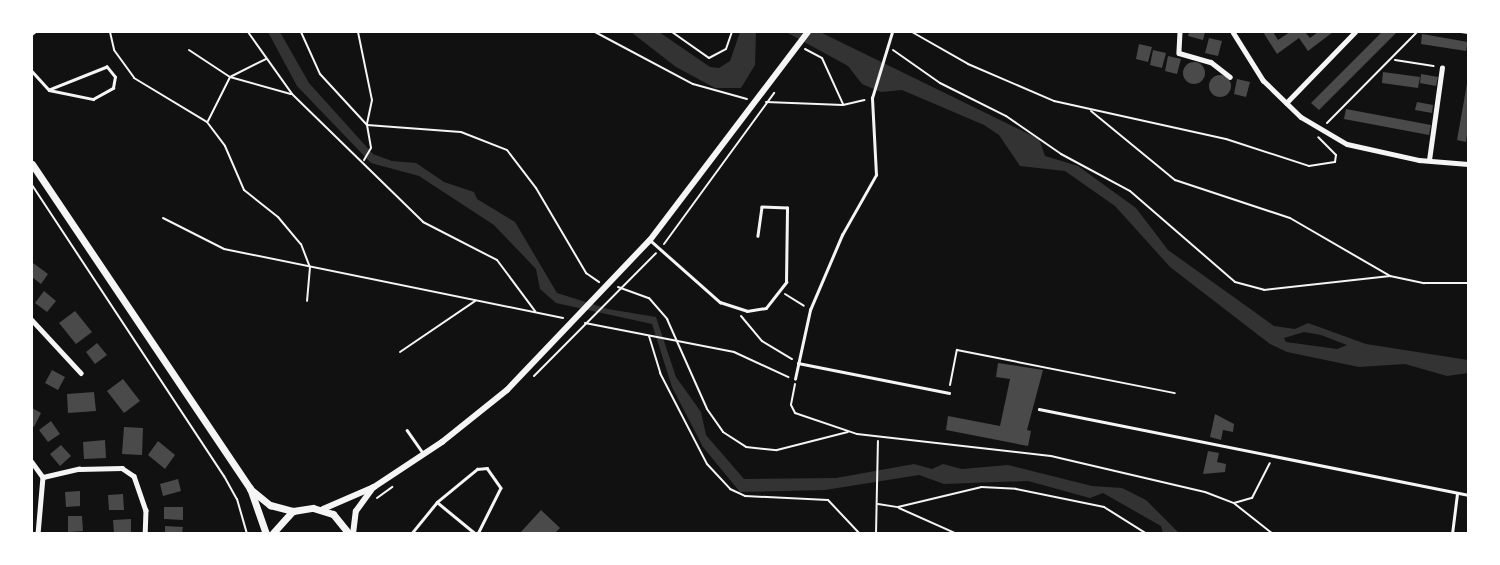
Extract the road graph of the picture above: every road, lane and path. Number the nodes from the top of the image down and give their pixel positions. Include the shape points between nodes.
1 (36, 32) edge
2 (110, 32) edge
3 (248, 32) edge
4 (301, 32) edge
5 (358, 32) edge
6 (595, 32) edge
7 (672, 32) edge
8 (732, 32) edge
9 (808, 32) edge
10 (892, 32) edge
11 (912, 32) edge
12 (1181, 32) edge
13 (1233, 32) edge
14 (1354, 32) edge
15 (1417, 32) edge
16 (1461, 32) edge
17 (1468, 33) edge
18 (32, 35) edge
19 (811, 42) dead end
20 (889, 47) junction
21 (801, 49) dead end
22 (189, 50) dead end
23 (803, 52) dead end
24 (267, 58) junction
25 (1393, 60) junction
26 (1442, 68) joint
27 (32, 71) edge
28 (230, 77) junction
29 (1230, 77) dead end
30 (780, 84) dead end
31 (50, 90) junction
32 (292, 94) junction
33 (872, 96) junction
34 (1286, 103) junction
35 (843, 105) junction
36 (1090, 111) junction
37 (207, 122) junction
38 (367, 125) junction
39 (1318, 127) junction
40 (1429, 160) junction
41 (363, 161) junction
42 (32, 164) edge
43 (1468, 164) edge
44 (32, 185) edge
45 (163, 218) dead end
46 (758, 236) dead end
47 (650, 240) junction
48 (660, 249) junction
49 (310, 267) junction
50 (1390, 276) junction
51 (1468, 283) edge
52 (788, 295) dead end
53 (307, 301) dead end
54 (475, 301) junction
55 (739, 310) junction
56 (810, 310) junction
57 (536, 312) junction
58 (567, 319) dead end
59 (32, 320) edge
60 (579, 321) dead end
61 (648, 335) junction
62 (572, 338) dead end
63 (677, 341) junction
64 (400, 352) dead end
65 (799, 363) junction
66 (81, 373) dead end
67 (795, 379) junction
68 (949, 393) joint
69 (1175, 393) dead end
70 (1040, 409) dead end
71 (407, 430) dead end
72 (849, 431) junction
73 (878, 440) junction
74 (424, 454) junction
75 (1272, 455) junction
76 (32, 462) edge
77 (43, 477) junction
78 (374, 487) junction
79 (250, 488) junction
80 (1457, 494) junction
81 (1468, 495) edge
82 (437, 502) junction
83 (878, 503) junction
84 (1234, 503) junction
85 (898, 507) junction
86 (323, 509) junction
87 (293, 511) junction
88 (38, 534) edge
89 (145, 534) edge
90 (247, 534) edge
91 (266, 534) edge
92 (272, 534) edge
93 (351, 534) edge
94 (411, 534) edge
95 (477, 534) edge
96 (860, 534) edge
97 (876, 534) edge
98 (957, 534) edge
99 (1147, 534) edge
100 (1273, 534) edge
101 (1451, 534) edge

1 - 18 path
2 - 37 path via 114,50 134,78
3 - 24 path
4 - 38 path via 320,74
5 - 38 path via 372,100
6 - 35 path via 693,85 797,106
7 - 8 path via 709,58 726,50
9 - 47 main road via 713,163
10 - 20 lane
11 - 36 path via 1012,85
12 - 29 street via 1179,53 1211,62
13 - 34 street via 1263,80
14 - 34 street
15 - 25 path
16 - 17 path
19 - 23 path
20 - 33 lane
20 - 50 path via 940,83 1006,116 1061,154 1130,191 1235,282 1264,290
21 - 35 path via 810,48 822,58 841,90
22 - 28 path
24 - 28 path
24 - 32 path
25 - 26 path
25 - 39 path
26 - 40 street
27 - 31 lane
28 - 32 path
28 - 37 path
30 - 48 path
31 - 31 lane via 107,67 115,77 113,88 93,99
32 - 41 path
33 - 35 path
33 - 56 lane via 876,175 842,235
34 - 39 street
36 - 39 path via 1226,139 1309,166 1335,162 1336,155 1317,135
36 - 50 path via 1175,180 1290,218
37 - 49 path via 225,146 244,190 278,217 301,244
38 - 41 path via 371,148
38 - 63 path via 461,132 507,150 536,188 586,273 596,282 649,298 667,319
39 - 40 street via 1347,144
40 - 43 street
41 - 57 path via 423,222 497,261
42 - 79 main road
44 - 90 path via 231,488
45 - 49 path via 225,249
46 - 55 lane via 762,207 789,210 786,282 766,308
47 - 48 lane
47 - 74 main road via 507,390
48 - 55 lane via 720,302
48 - 62 path
49 - 53 path
49 - 54 path
50 - 51 path via 1424,283
52 - 56 path
54 - 57 path
54 - 64 path
55 - 65 path via 762,341
56 - 65 lane
57 - 58 path
59 - 66 street
60 - 61 path
61 - 63 path
61 - 96 path via 660,373 707,464 730,489 745,496 828,500
63 - 67 path via 734,352
63 - 72 path via 707,409 723,432 746,447 777,450
65 - 67 lane
65 - 68 lane
67 - 72 path via 795,413
68 - 69 path via 957,350
70 - 75 lane
71 - 74 lane
72 - 73 path
73 - 83 path
73 - 84 path via 908,437 1051,456
74 - 78 main road
75 - 80 lane
75 - 84 path via 1268,474 1252,498
76 - 77 street
77 - 88 street
77 - 89 street via 79,469 122,468 134,476 146,510
78 - 86 main road
78 - 93 main road via 356,511
79 - 87 main road via 270,505
79 - 91 main road
80 - 81 lane
80 - 101 lane
82 - 94 lane
82 - 95 lane
82 - 95 lane via 477,469 487,468 501,488
83 - 85 path
83 - 97 path
84 - 100 path via 1260,519
85 - 98 path
85 - 99 path via 960,490 1016,489 1104,506
86 - 87 main road
86 - 93 main road
87 - 92 main road

